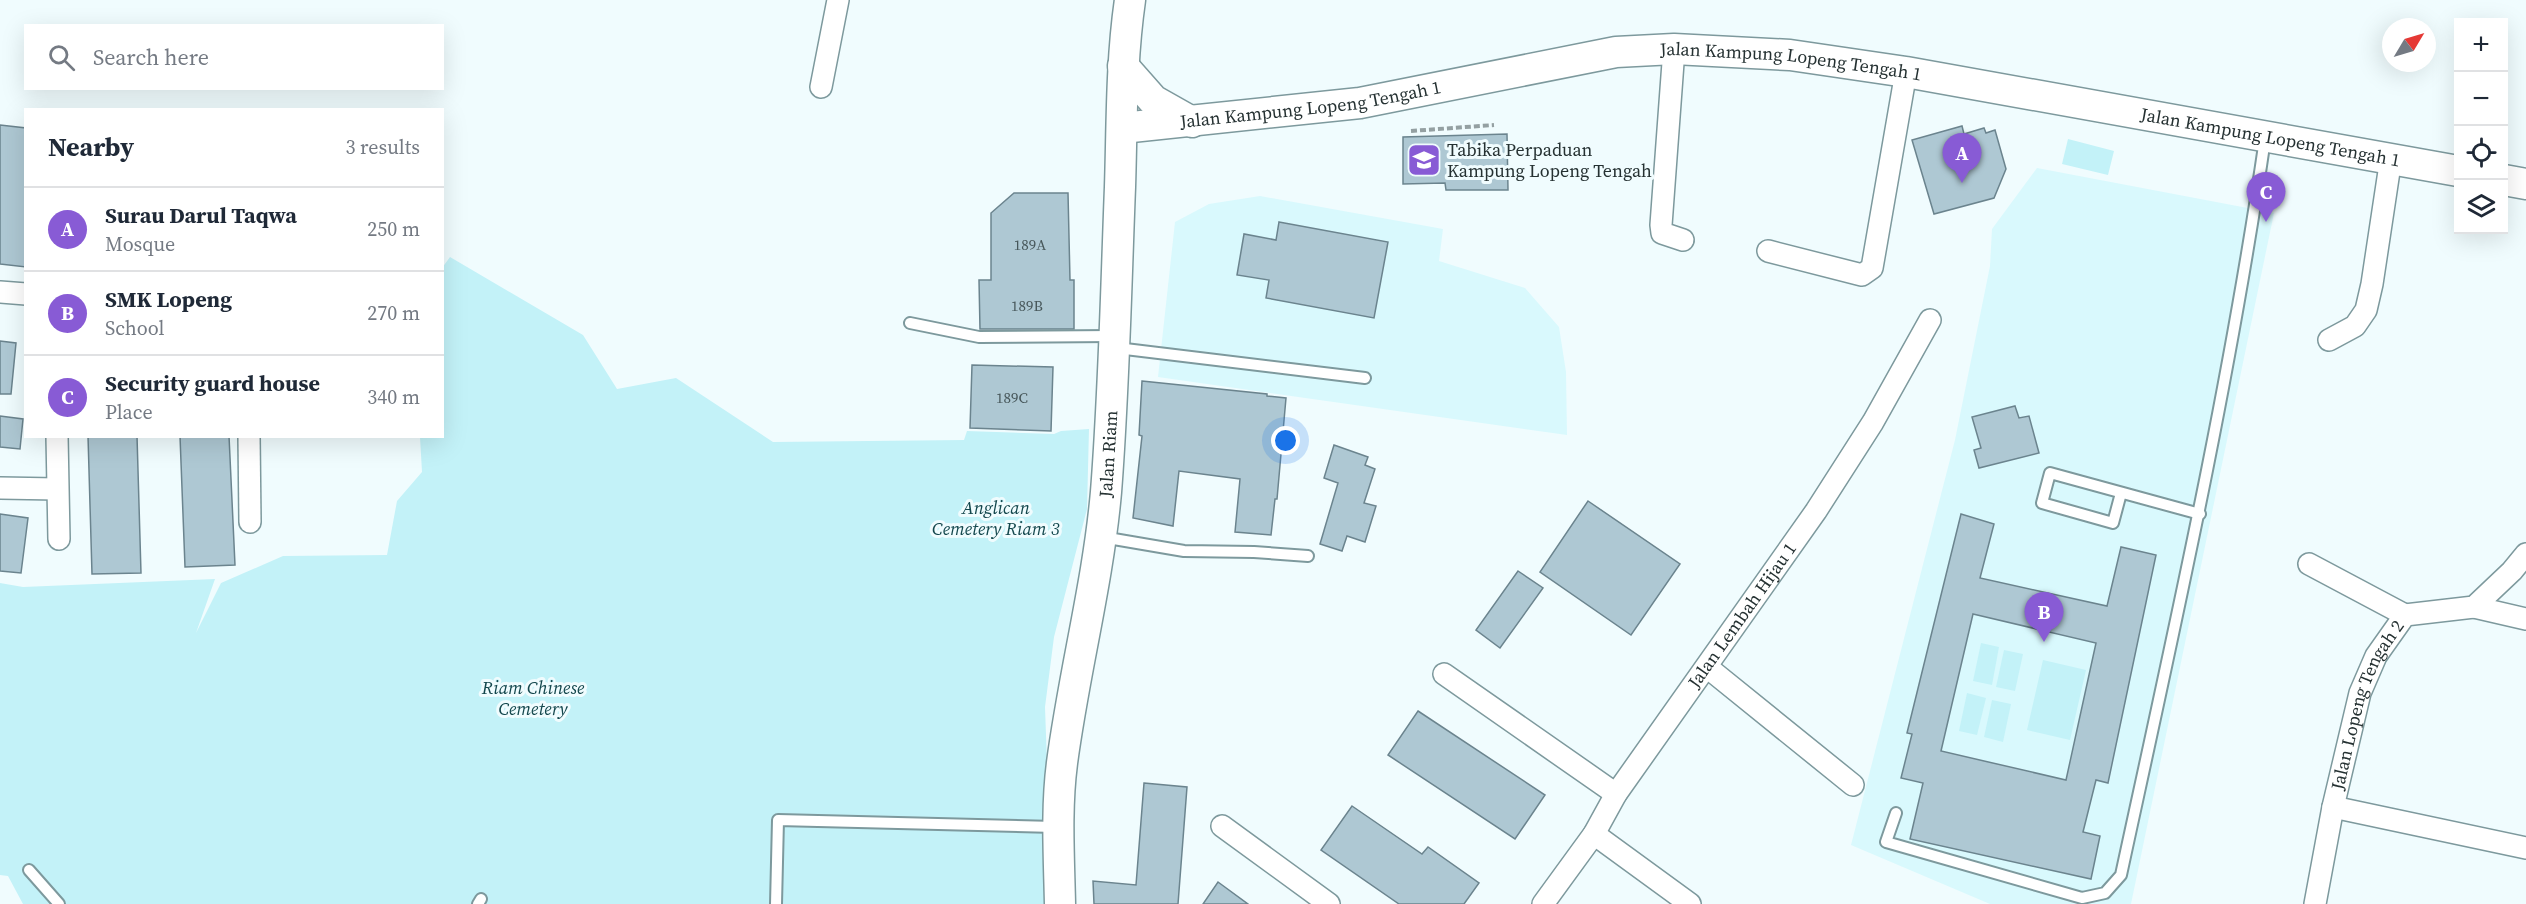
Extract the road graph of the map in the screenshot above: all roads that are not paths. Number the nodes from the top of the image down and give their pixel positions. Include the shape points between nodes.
1 (838, 0) edge
2 (1130, 0) edge
3 (1674, 49) junction
4 (1123, 66) junction
5 (1906, 72) junction
6 (821, 87) dead end
7 (1192, 122) junction
8 (1122, 128) junction
9 (2265, 135) junction
10 (2391, 158) junction
11 (1120, 170) junction
12 (2454, 170) edge
13 (2508, 181) edge
14 (2526, 184) edge
15 (1683, 240) dead end
16 (1768, 251) dead end
17 (0, 292) edge
18 (24, 294) edge
19 (1930, 320) dead end
20 (910, 323) dead end
21 (2329, 340) dead end
22 (1114, 342) junction
23 (1365, 378) dead end
24 (57, 438) edge
25 (249, 438) edge
26 (0, 488) edge
27 (57, 489) junction
28 (2121, 493) junction
29 (2200, 514) junction
30 (250, 522) dead end
31 (1102, 537) junction
32 (59, 539) dead end
33 (2526, 554) edge
34 (1308, 556) dead end
35 (2309, 564) dead end
36 (2474, 606) junction
37 (2405, 615) junction
38 (2526, 619) edge
39 (1707, 667) junction
40 (1444, 674) dead end
41 (1853, 785) dead end
42 (1616, 795) junction
43 (2333, 807) junction
44 (1896, 813) dead end
45 (1222, 826) dead end
46 (1059, 827) junction
47 (1594, 834) junction
48 (2526, 848) edge
49 (29, 870) dead end
50 (59, 904) edge
51 (776, 904) edge
52 (1060, 904) edge
53 (1329, 904) edge
54 (1543, 904) edge
55 (1690, 904) edge
56 (2315, 904) edge

1 - 6 street
2 - 4 street, Jalan Riam
3 - 5 street, Jalan Kampung Lopeng Tengah 1 via 1790,55
3 - 7 street, Jalan Kampung Lopeng Tengah 1 via 1616,52 1360,103
3 - 15 street via 1661,225 1662,233
4 - 7 street via 1153,100
4 - 8 street, Jalan Riam
5 - 9 street, Jalan Kampung Lopeng Tengah 1
5 - 16 street via 1872,268 1862,275
7 - 8 street, Jalan Kampung Lopeng Tengah 1
7 - 11 street via 1142,147
8 - 11 street, Jalan Riam
9 - 10 street, Jalan Kampung Lopeng Tengah 1
9 - 29 lane
10 - 12 street, Jalan Kampung Lopeng Tengah 1
10 - 21 street via 2366,310 2355,326
11 - 22 street, Jalan Riam
13 - 14 street
17 - 18 street
19 - 39 street, Jalan Lembah Hijau 1 via 1816,512
20 - 22 lane via 979,337
22 - 23 lane
22 - 31 street, Jalan Riam
24 - 27 street
25 - 30 street
26 - 27 street
27 - 32 street
28 - 28 lane via 2050,473 2042,503 2113,523
28 - 29 lane
29 - 44 lane via 2121,875 2105,893 2082,898 1886,842
31 - 34 lane via 1184,551
31 - 46 street, Jalan Riam via 1062,765
33 - 36 street
35 - 37 street
36 - 37 street, Jalan Lopeng Tengah 2
36 - 38 street
37 - 43 street, Jalan Lopeng Tengah 2 via 2376,657 2360,693
39 - 41 street
39 - 42 street, Jalan Lembah Hijau 1
40 - 42 street
42 - 47 street, Jalan Lembah Hijau 1
43 - 48 street
43 - 56 street, Jalan Lopeng Tengah 2
45 - 53 street
46 - 51 lane via 778,820
46 - 52 street, Jalan Riam
47 - 54 street, Jalan Lembah Hijau 1
47 - 55 street
49 - 50 lane

